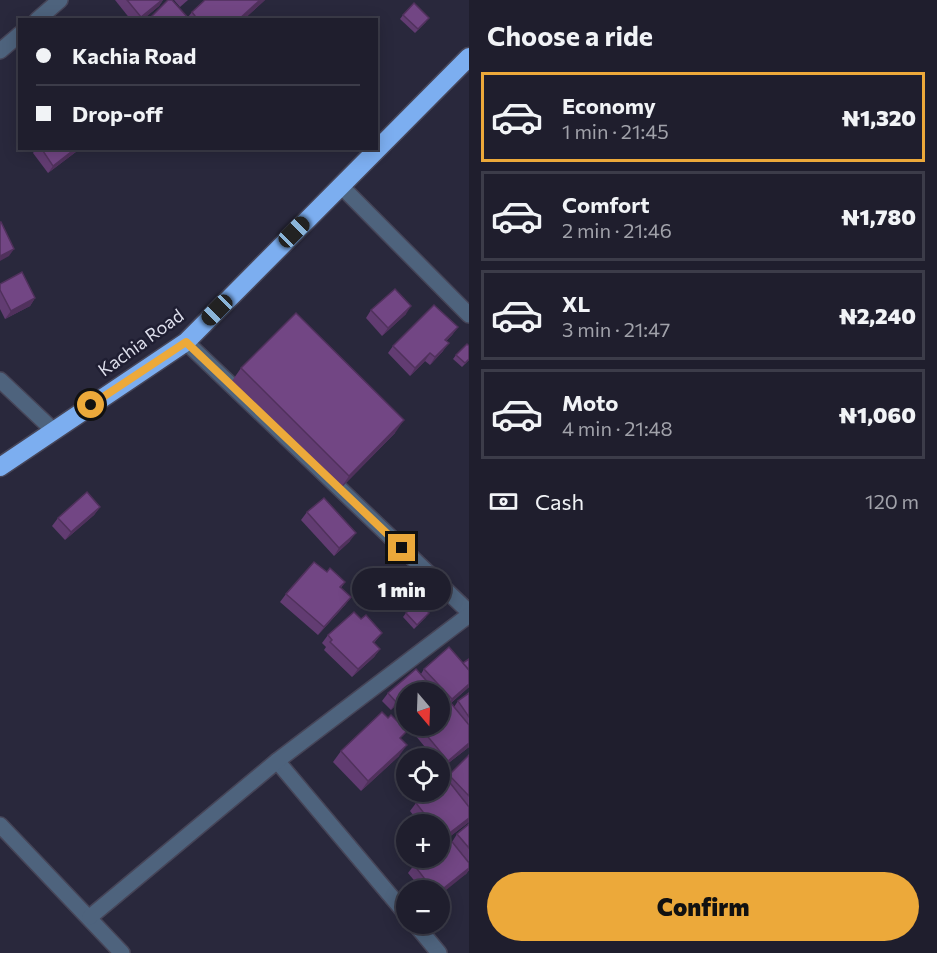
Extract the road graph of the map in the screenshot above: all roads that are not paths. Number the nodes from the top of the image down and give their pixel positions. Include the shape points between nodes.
1 (60, 0) edge
2 (39, 18) edge
3 (18, 36) edge
4 (0, 51) edge
5 (469, 57) edge
6 (378, 149) edge
7 (377, 150) edge
8 (341, 186) junction
9 (469, 315) edge
10 (186, 342) junction
11 (0, 380) edge
12 (53, 430) junction
13 (0, 467) edge
14 (469, 614) edge
15 (276, 761) junction
16 (0, 825) edge
17 (396, 902) edge
18 (90, 917) junction
19 (423, 934) edge
20 (122, 953) edge
21 (439, 953) edge

1 - 2 street
3 - 4 street
5 - 6 highway, Kachia Road
7 - 8 highway, Kachia Road
8 - 9 street
8 - 10 highway, Kachia Road
10 - 12 highway, Kachia Road
10 - 14 street
11 - 12 street
12 - 13 highway, Kachia Road
14 - 15 street
15 - 17 street
15 - 18 street
16 - 18 street
18 - 20 street
19 - 21 street

